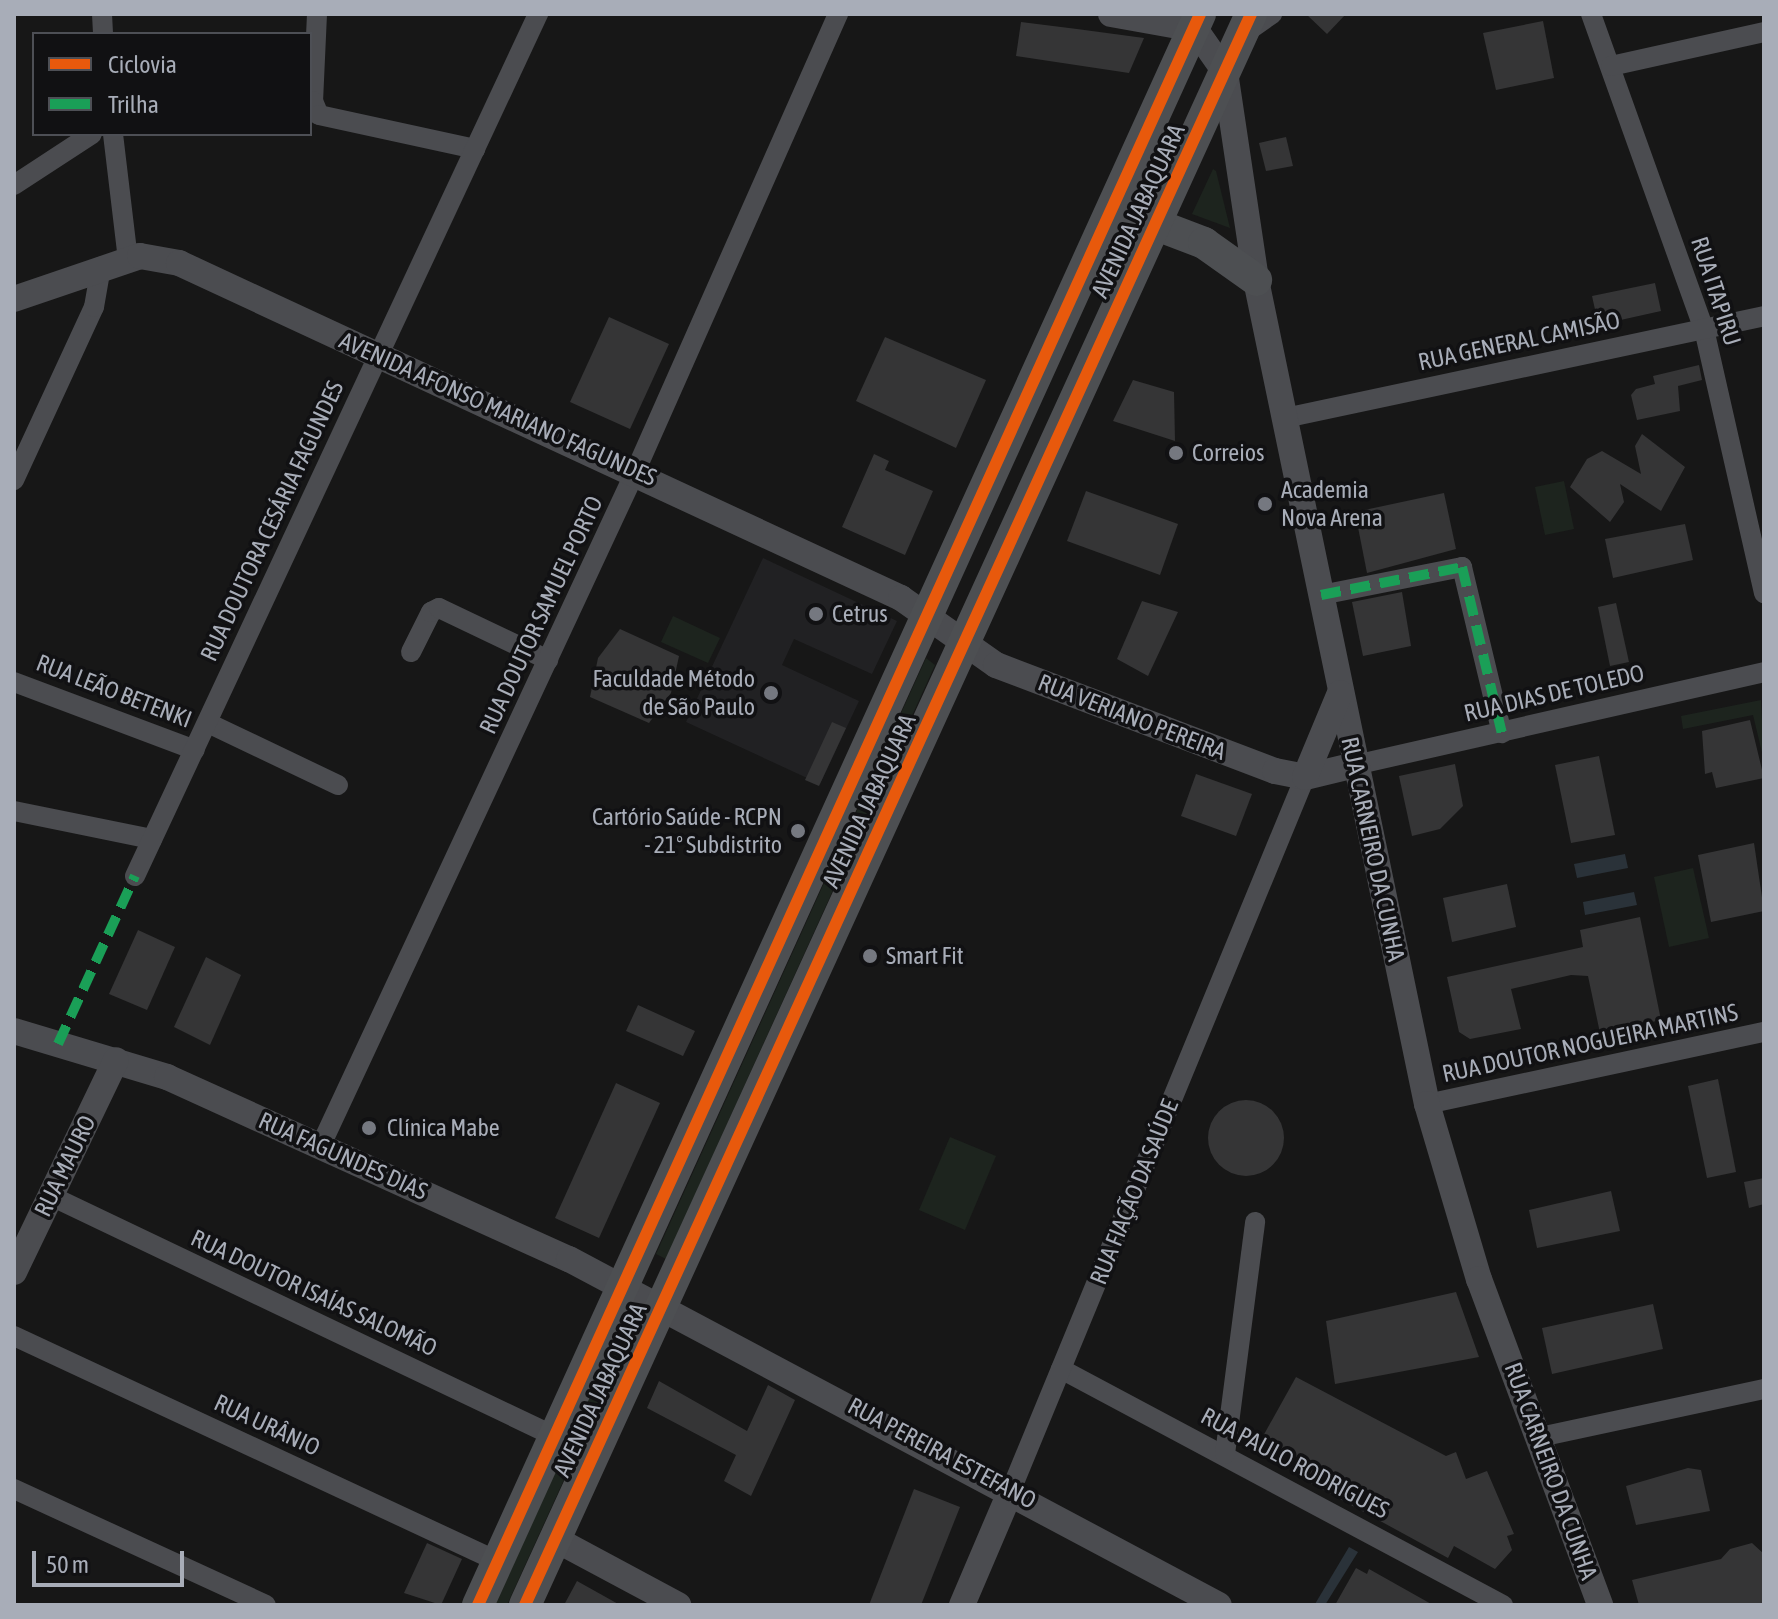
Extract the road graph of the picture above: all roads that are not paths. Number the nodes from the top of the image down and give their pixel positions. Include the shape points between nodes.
1 (317, 14) edge
2 (538, 14) edge
3 (838, 14) edge
4 (1111, 14) edge
5 (1272, 14) edge
6 (1591, 14) edge
7 (1198, 21) edge
8 (1246, 24) edge
9 (1764, 32) edge
10 (1611, 66) junction
11 (1225, 72) junction
12 (89, 136) edge
13 (113, 136) edge
14 (475, 149) junction
15 (14, 185) edge
16 (1114, 209) junction
17 (1156, 224) junction
18 (128, 259) junction
19 (101, 267) junction
20 (1256, 280) junction
21 (14, 299) edge
22 (1764, 316) edge
23 (1704, 329) junction
24 (378, 355) junction
25 (1285, 418) junction
26 (636, 470) junction
27 (14, 480) edge
28 (1764, 593) edge
29 (1321, 595) junction
30 (927, 618) junction
31 (963, 647) junction
32 (411, 652) dead end
33 (548, 660) junction
34 (1764, 672) edge
35 (14, 682) edge
36 (1340, 693) junction
37 (208, 723) junction
38 (1502, 733) junction
39 (195, 750) junction
40 (1355, 765) junction
41 (1314, 776) junction
42 (338, 785) dead end
43 (1361, 795) junction
44 (14, 811) edge
45 (152, 839) junction
46 (135, 876) dead end
47 (14, 1031) edge
48 (1764, 1032) edge
49 (116, 1060) junction
50 (1427, 1104) junction
51 (321, 1145) junction
52 (51, 1196) junction
53 (1255, 1222) dead end
54 (14, 1272) edge
55 (623, 1286) junction
56 (663, 1306) junction
57 (14, 1336) edge
58 (1061, 1369) junction
59 (1764, 1389) edge
60 (554, 1436) junction
61 (1540, 1437) junction
62 (1225, 1454) junction
63 (14, 1489) edge
64 (1011, 1490) junction
65 (555, 1539) junction
66 (497, 1561) junction
67 (1191, 1598) edge
68 (266, 1605) edge
69 (478, 1605) edge
70 (525, 1605) edge
71 (678, 1605) edge
72 (962, 1605) edge
73 (1219, 1605) edge
74 (1503, 1605) edge
75 (1600, 1605) edge

1 - 14 street via 313,101 319,115
2 - 14 street, RUA DOUTORA CESÁRIA FAGUNDES
3 - 26 street, RUA DOUTOR SAMUEL PORTO
4 - 7 street
5 - 8 street
6 - 10 street, RUA ITAPIRU
7 - 11 street
7 - 16 main road, AVENIDA JABAQUARA
8 - 11 main road, AVENIDA JABAQUARA
9 - 10 street
10 - 23 street, RUA ITAPIRU
11 - 17 main road, AVENIDA JABAQUARA
11 - 20 street, RUA CARNEIRO DA CUNHA
12 - 15 street
13 - 18 street
14 - 24 street, RUA DOUTORA CESÁRIA FAGUNDES
16 - 17 main road
16 - 30 main road, AVENIDA JABAQUARA
17 - 20 main road via 1204,243
17 - 31 main road, AVENIDA JABAQUARA
18 - 19 street, AVENIDA AFONSO MARIANO FAGUNDES
18 - 24 street, AVENIDA AFONSO MARIANO FAGUNDES via 179,263
19 - 21 street, AVENIDA AFONSO MARIANO FAGUNDES
19 - 27 street via 94,307
20 - 25 street, RUA CARNEIRO DA CUNHA
22 - 23 street, RUA GENERAL CAMISÃO
23 - 25 street, RUA GENERAL CAMISÃO
23 - 28 street, RUA ITAPIRU
24 - 26 street, AVENIDA AFONSO MARIANO FAGUNDES
24 - 37 street, RUA DOUTORA CESÁRIA FAGUNDES
25 - 29 street, RUA CARNEIRO DA CUNHA
26 - 30 street, AVENIDA AFONSO MARIANO FAGUNDES via 901,598
26 - 33 street, RUA DOUTOR SAMUEL PORTO
29 - 36 street, RUA CARNEIRO DA CUNHA
29 - 38 street via 1462,567
30 - 31 street, AVENIDA AFONSO MARIANO FAGUNDES
30 - 55 main road, AVENIDA JABAQUARA
31 - 41 street, RUA VERIANO PEREIRA via 1033,680
31 - 56 main road, AVENIDA JABAQUARA
32 - 33 street via 431,612 439,608
33 - 51 street, RUA DOUTOR SAMUEL PORTO
34 - 38 street, RUA DIAS DE TOLEDO
35 - 39 street, RUA LEÃO BETENKI
36 - 40 street, RUA CARNEIRO DA CUNHA
36 - 41 street
37 - 39 street, RUA DOUTORA CESÁRIA FAGUNDES
37 - 42 street
38 - 40 street, RUA DIAS DE TOLEDO
39 - 45 street, RUA DOUTORA CESÁRIA FAGUNDES
40 - 41 street
40 - 43 street, RUA CARNEIRO DA CUNHA
41 - 43 street, RUA VERIANO PEREIRA
41 - 58 street, RUA FIAÇÃO DA SAÚDE
43 - 50 street, RUA CARNEIRO DA CUNHA
44 - 45 street
45 - 46 street, RUA DOUTORA CESÁRIA FAGUNDES
47 - 49 street, RUA FAGUNDES DIAS
48 - 50 street, RUA DOUTOR NOGUEIRA MARTINS
49 - 51 street, RUA FAGUNDES DIAS
49 - 52 street, RUA MAURO
50 - 61 street, RUA CARNEIRO DA CUNHA via 1479,1279
51 - 55 street, RUA FAGUNDES DIAS
52 - 54 street, RUA MAURO
52 - 60 street, RUA DOUTOR ISAÍAS SALOMÃO
53 - 62 street
55 - 56 street, RUA FAGUNDES DIAS
55 - 60 main road, AVENIDA JABAQUARA
56 - 64 street, RUA PEREIRA ESTEFANO
56 - 65 main road, AVENIDA JABAQUARA
57 - 66 street, RUA URÂNIO
58 - 62 street, RUA PAULO RODRIGUES
58 - 64 street, RUA FIAÇÃO DA SAÚDE
59 - 61 street
60 - 66 main road, AVENIDA JABAQUARA
61 - 75 street, RUA CARNEIRO DA CUNHA
62 - 74 street, RUA PAULO RODRIGUES
63 - 68 street
64 - 67 street, RUA PEREIRA ESTEFANO
64 - 72 street, RUA FIAÇÃO DA SAÚDE
65 - 70 main road, AVENIDA JABAQUARA
65 - 71 street
66 - 69 main road, AVENIDA JABAQUARA
67 - 73 street, RUA PEREIRA ESTEFANO

